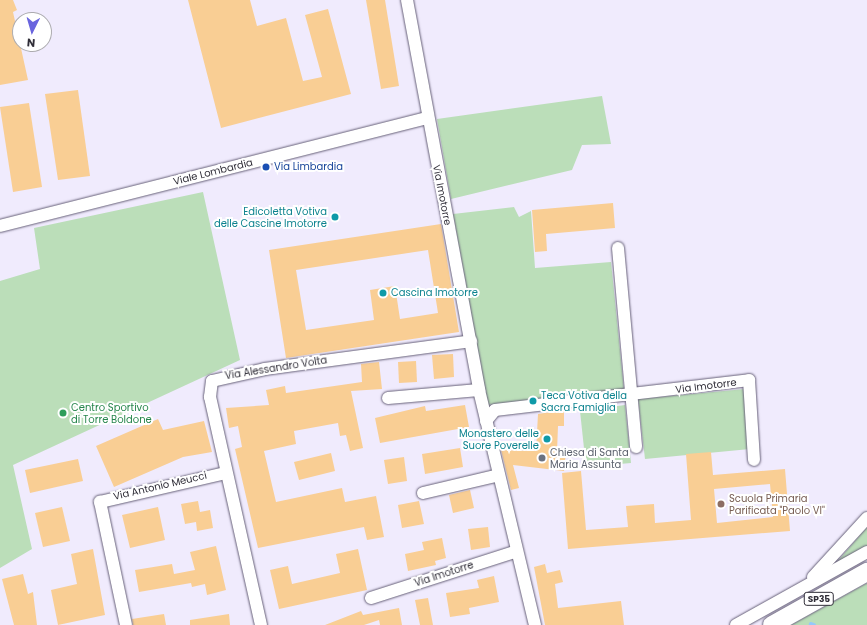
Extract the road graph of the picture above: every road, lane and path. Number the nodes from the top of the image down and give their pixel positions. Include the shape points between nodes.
1 (407, 0) edge
2 (427, 118) junction
3 (0, 226) edge
4 (618, 248) dead end
5 (471, 341) junction
6 (479, 390) junction
7 (631, 394) junction
8 (388, 398) dead end
9 (486, 421) junction
10 (636, 447) dead end
11 (754, 460) dead end
12 (226, 473) junction
13 (499, 475) junction
14 (423, 493) dead end
15 (867, 518) edge
16 (517, 551) junction
17 (867, 552) edge
18 (867, 572) edge
19 (789, 597) junction
20 (371, 598) dead end
21 (126, 625) edge
22 (261, 625) edge
23 (535, 625) edge
24 (736, 625) edge
25 (772, 625) edge

1 - 2 street, Via Imotorre
2 - 3 street, Viale Lombardia
2 - 5 street, Via Imotorre
4 - 7 street
5 - 6 street, Via Imotorre
5 - 12 street, Via Alessandro Volta via 217,377 212,381 210,397
6 - 8 street
6 - 9 street, Via Imotorre
7 - 9 street, Via Imotorre via 495,410
7 - 10 street
7 - 11 street, Via Imotorre via 749,380
9 - 13 street, Via Imotorre
12 - 21 street, Via Antonio Meucci via 106,498 100,508
12 - 22 street, Via Alessandro Volta
13 - 14 street
13 - 16 street, Via Imotorre
15 - 19 street, SP35 via 822,570
16 - 20 street, Via Imotorre
16 - 23 street, Via Imotorre
17 - 19 street
18 - 25 highway, SP35
19 - 24 street

